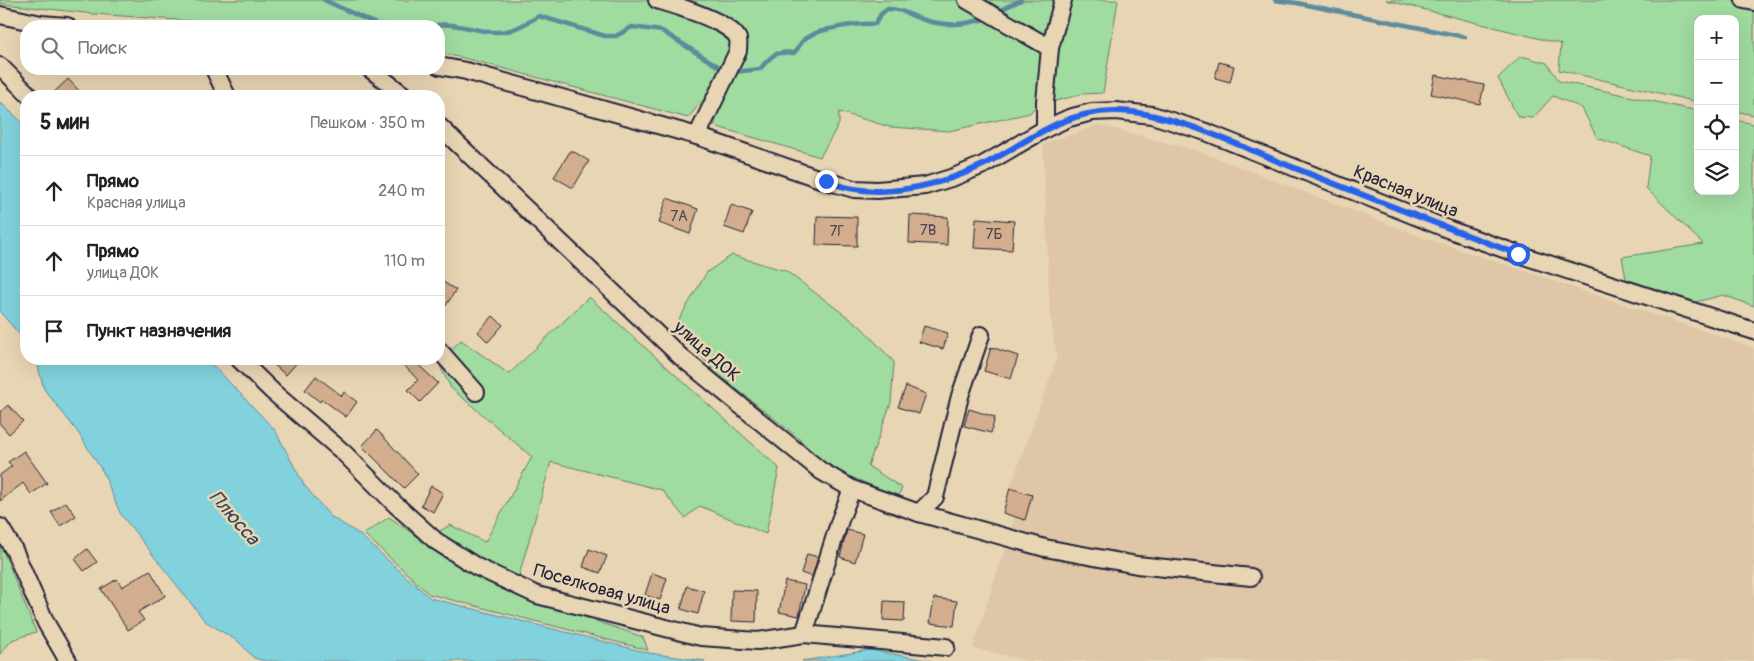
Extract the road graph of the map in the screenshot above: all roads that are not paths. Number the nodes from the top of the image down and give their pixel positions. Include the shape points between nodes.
1 (657, 0) edge
2 (967, 0) edge
3 (1063, 0) edge
4 (1744, 0) edge
5 (1754, 2) edge
6 (0, 15) edge
7 (23, 20) edge
8 (1050, 48) junction
9 (0, 66) edge
10 (445, 67) edge
11 (217, 75) edge
12 (378, 75) edge
13 (24, 90) edge
14 (224, 90) edge
15 (397, 90) edge
16 (1045, 129) junction
17 (445, 132) edge
18 (697, 136) junction
19 (1754, 331) edge
20 (981, 334) dead end
21 (445, 357) edge
22 (247, 365) edge
23 (476, 392) dead end
24 (852, 489) junction
25 (919, 513) junction
26 (0, 527) edge
27 (1251, 577) dead end
28 (804, 634) junction
29 (946, 647) dead end
30 (68, 661) edge

1 - 18 street via 705,16 733,32 738,40 738,51
2 - 8 street
3 - 8 street
4 - 5 street
6 - 7 street
8 - 16 street
9 - 13 street
10 - 18 street
11 - 14 street
12 - 15 street
16 - 18 street via 954,177 924,186 877,190 854,189 826,181
16 - 19 street, Красная улица via 1092,112 1152,115 1206,132 1450,230
17 - 24 street, улица ДОК via 681,357 820,471
20 - 25 street via 960,396 935,497
21 - 23 street
22 - 28 street, Поселковая улица via 343,452 396,506 436,541 477,567 537,595 701,637 758,641
24 - 25 street, улица ДОК
24 - 28 street
25 - 27 street, улица ДОК via 1045,548 1136,565
26 - 30 street
28 - 29 street, Поселковая улица

